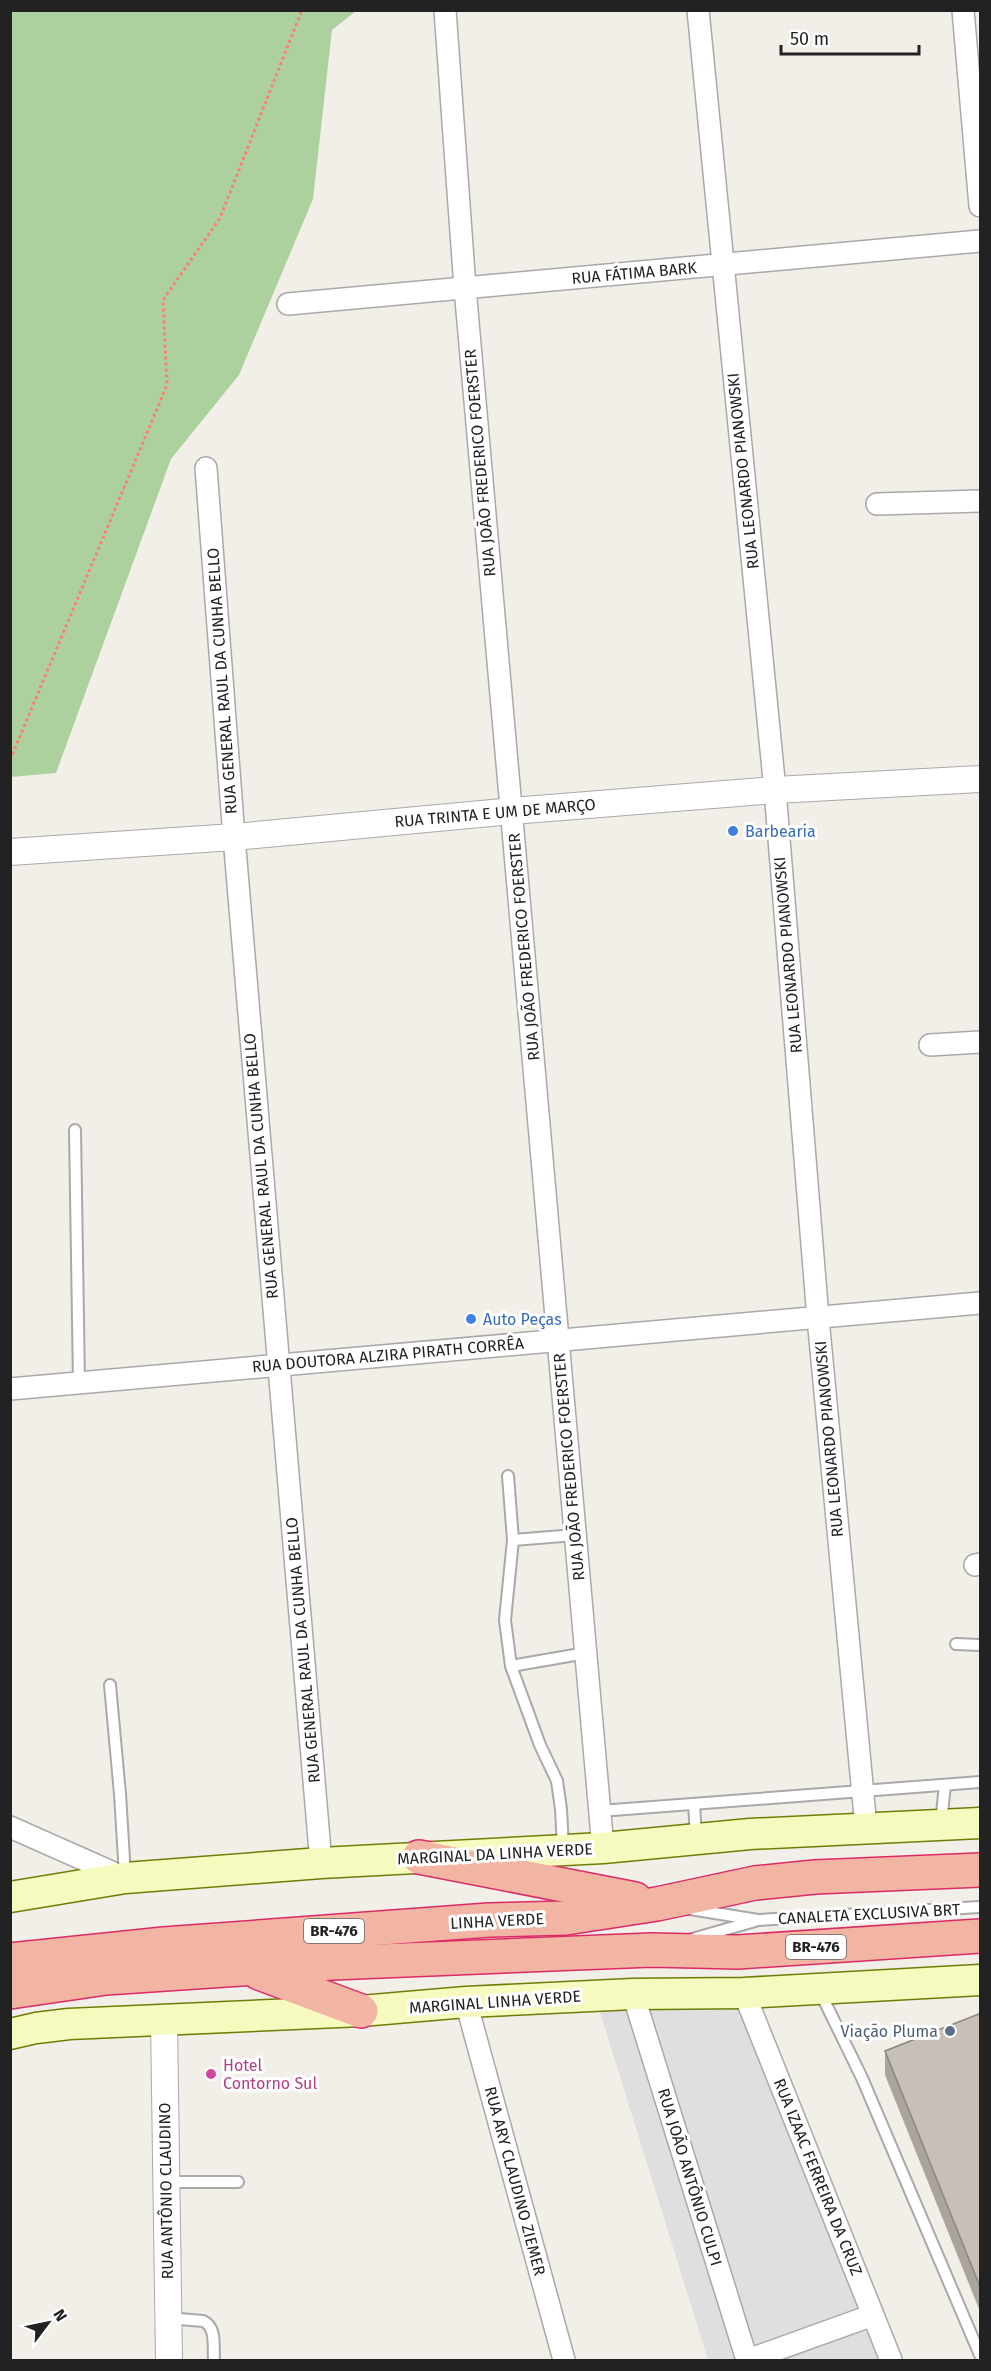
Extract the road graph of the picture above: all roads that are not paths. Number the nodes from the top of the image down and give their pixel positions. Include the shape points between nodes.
1 (445, 10) edge
2 (698, 10) edge
3 (963, 10) edge
4 (981, 206) edge
5 (981, 241) edge
6 (722, 265) junction
7 (465, 288) junction
8 (288, 304) dead end
9 (206, 468) dead end
10 (981, 501) edge
11 (877, 504) dead end
12 (981, 779) edge
13 (775, 790) junction
14 (512, 811) junction
15 (234, 837) junction
16 (10, 852) edge
17 (981, 1042) edge
18 (930, 1045) dead end
19 (75, 1130) dead end
20 (981, 1303) edge
21 (818, 1318) junction
22 (558, 1340) junction
23 (278, 1365) junction
24 (79, 1383) junction
25 (10, 1389) edge
26 (508, 1476) dead end
27 (575, 1535) junction
28 (513, 1540) junction
29 (956, 1644) dead end
30 (981, 1645) edge
31 (586, 1653) junction
32 (511, 1665) junction
33 (110, 1685) dead end
34 (981, 1782) edge
35 (945, 1785) junction
36 (863, 1791) junction
37 (694, 1804) junction
38 (600, 1811) junction
39 (981, 1823) edge
40 (941, 1824) junction
41 (10, 1827) edge
42 (866, 1827) junction
43 (696, 1839) junction
44 (603, 1848) junction
45 (563, 1850) junction
46 (981, 1855) edge
47 (419, 1857) junction
48 (321, 1863) junction
49 (981, 1870) edge
50 (903, 1874) junction
51 (125, 1878) junction
52 (10, 1897) edge
53 (657, 1904) junction
54 (981, 1907) edge
55 (758, 1920) junction
56 (981, 1936) edge
57 (652, 1950) junction
58 (10, 1960) edge
59 (249, 1969) junction
60 (981, 1980) edge
61 (819, 1989) junction
62 (10, 1992) edge
63 (633, 1994) junction
64 (744, 1994) junction
65 (466, 2002) junction
66 (361, 2011) junction
67 (164, 2021) junction
68 (10, 2034) edge
69 (166, 2182) junction
70 (238, 2182) dead end
71 (873, 2315) junction
72 (168, 2318) junction
73 (981, 2355) edge
74 (169, 2361) edge
75 (214, 2361) edge
76 (564, 2361) edge
77 (747, 2361) edge
78 (891, 2361) edge

1 - 7 street, RUA JOÃO FREDERICO FOERSTER
2 - 6 street, RUA LEONARDO PIANOWSKI
3 - 4 street
5 - 6 street, RUA FÁTIMA BARK
6 - 7 street, RUA FÁTIMA BARK
6 - 13 street, RUA LEONARDO PIANOWSKI
7 - 8 street, RUA FÁTIMA BARK
7 - 14 street, RUA JOÃO FREDERICO FOERSTER
9 - 15 street, RUA GENERAL RAUL DA CUNHA BELLO
10 - 11 street
12 - 13 street, RUA TRINTA E UM DE MARÇO
13 - 14 street, RUA TRINTA E UM DE MARÇO
13 - 21 street, RUA LEONARDO PIANOWSKI
14 - 15 street, RUA TRINTA E UM DE MARÇO
14 - 22 street, RUA JOÃO FREDERICO FOERSTER
15 - 16 street, RUA TRINTA E UM DE MARÇO
15 - 23 street, RUA GENERAL RAUL DA CUNHA BELLO
17 - 18 street
19 - 24 lane
20 - 21 street, RUA DOUTORA ALZIRA PIRATH CORRÊA
21 - 22 street, RUA DOUTORA ALZIRA PIRATH CORRÊA
21 - 36 street, RUA LEONARDO PIANOWSKI
22 - 23 street, RUA DOUTORA ALZIRA PIRATH CORRÊA
22 - 27 street, RUA JOÃO FREDERICO FOERSTER
23 - 24 street, RUA DOUTORA ALZIRA PIRATH CORRÊA
23 - 48 street, RUA GENERAL RAUL DA CUNHA BELLO
24 - 25 street, RUA DOUTORA ALZIRA PIRATH CORRÊA
26 - 28 lane
27 - 28 lane
27 - 31 street, RUA JOÃO FREDERICO FOERSTER
28 - 32 lane via 506,1620
29 - 30 lane
31 - 32 lane
31 - 38 street, RUA JOÃO FREDERICO FOERSTER
32 - 45 lane via 557,1781
33 - 51 lane
34 - 35 lane
35 - 36 lane
35 - 40 lane
36 - 37 lane
36 - 42 street, RUA LEONARDO PIANOWSKI
37 - 38 lane
37 - 43 lane
38 - 44 street, RUA JOÃO FREDERICO FOERSTER
39 - 40 main road, MARGINAL DA LINHA VERDE
40 - 42 main road, MARGINAL DA LINHA VERDE
41 - 51 street
42 - 43 main road, MARGINAL DA LINHA VERDE
43 - 44 main road, MARGINAL DA LINHA VERDE
44 - 45 main road, MARGINAL DA LINHA VERDE
45 - 47 main road, MARGINAL DA LINHA VERDE
46 - 50 highway via 964,1856
47 - 48 main road, MARGINAL DA LINHA VERDE
47 - 53 highway
48 - 51 main road, MARGINAL DA LINHA VERDE
49 - 50 highway, LINHA VERDE / BR-476
50 - 53 highway, LINHA VERDE / BR-476 via 754,1883
51 - 52 main road, MARGINAL DA LINHA VERDE
53 - 55 lane, CANALETA EXCLUSIVA BRT
53 - 58 highway, LINHA VERDE / BR-476 via 566,1918 164,1944
54 - 55 lane, CANALETA EXCLUSIVA BRT
55 - 57 lane, CANALETA EXCLUSIVA BRT
56 - 57 highway, BR-476 via 738,1952
57 - 59 highway, BR-476
59 - 62 highway, BR-476 via 105,1978
59 - 66 highway
60 - 61 main road, MARGINAL LINHA VERDE
61 - 64 main road, MARGINAL LINHA VERDE
61 - 73 lane via 862,2078
63 - 64 main road, MARGINAL LINHA VERDE
63 - 65 main road, MARGINAL LINHA VERDE
63 - 77 street, RUA JOÃO ANTÔNIO CULPI
64 - 71 street, RUA IZAAC FERREIRA DA CRUZ
65 - 66 main road, MARGINAL LINHA VERDE
65 - 76 street, RUA ARY CLAUDINO ZIEMER
66 - 67 main road, MARGINAL LINHA VERDE
67 - 68 main road, MARGINAL LINHA VERDE via 58,2025
67 - 69 street, RUA ANTÔNIO CLAUDINO
69 - 70 lane
69 - 72 street, RUA ANTÔNIO CLAUDINO
71 - 77 street
71 - 78 street, RUA IZAAC FERREIRA DA CRUZ
72 - 74 street, RUA ANTÔNIO CLAUDINO
72 - 75 lane via 209,2323

